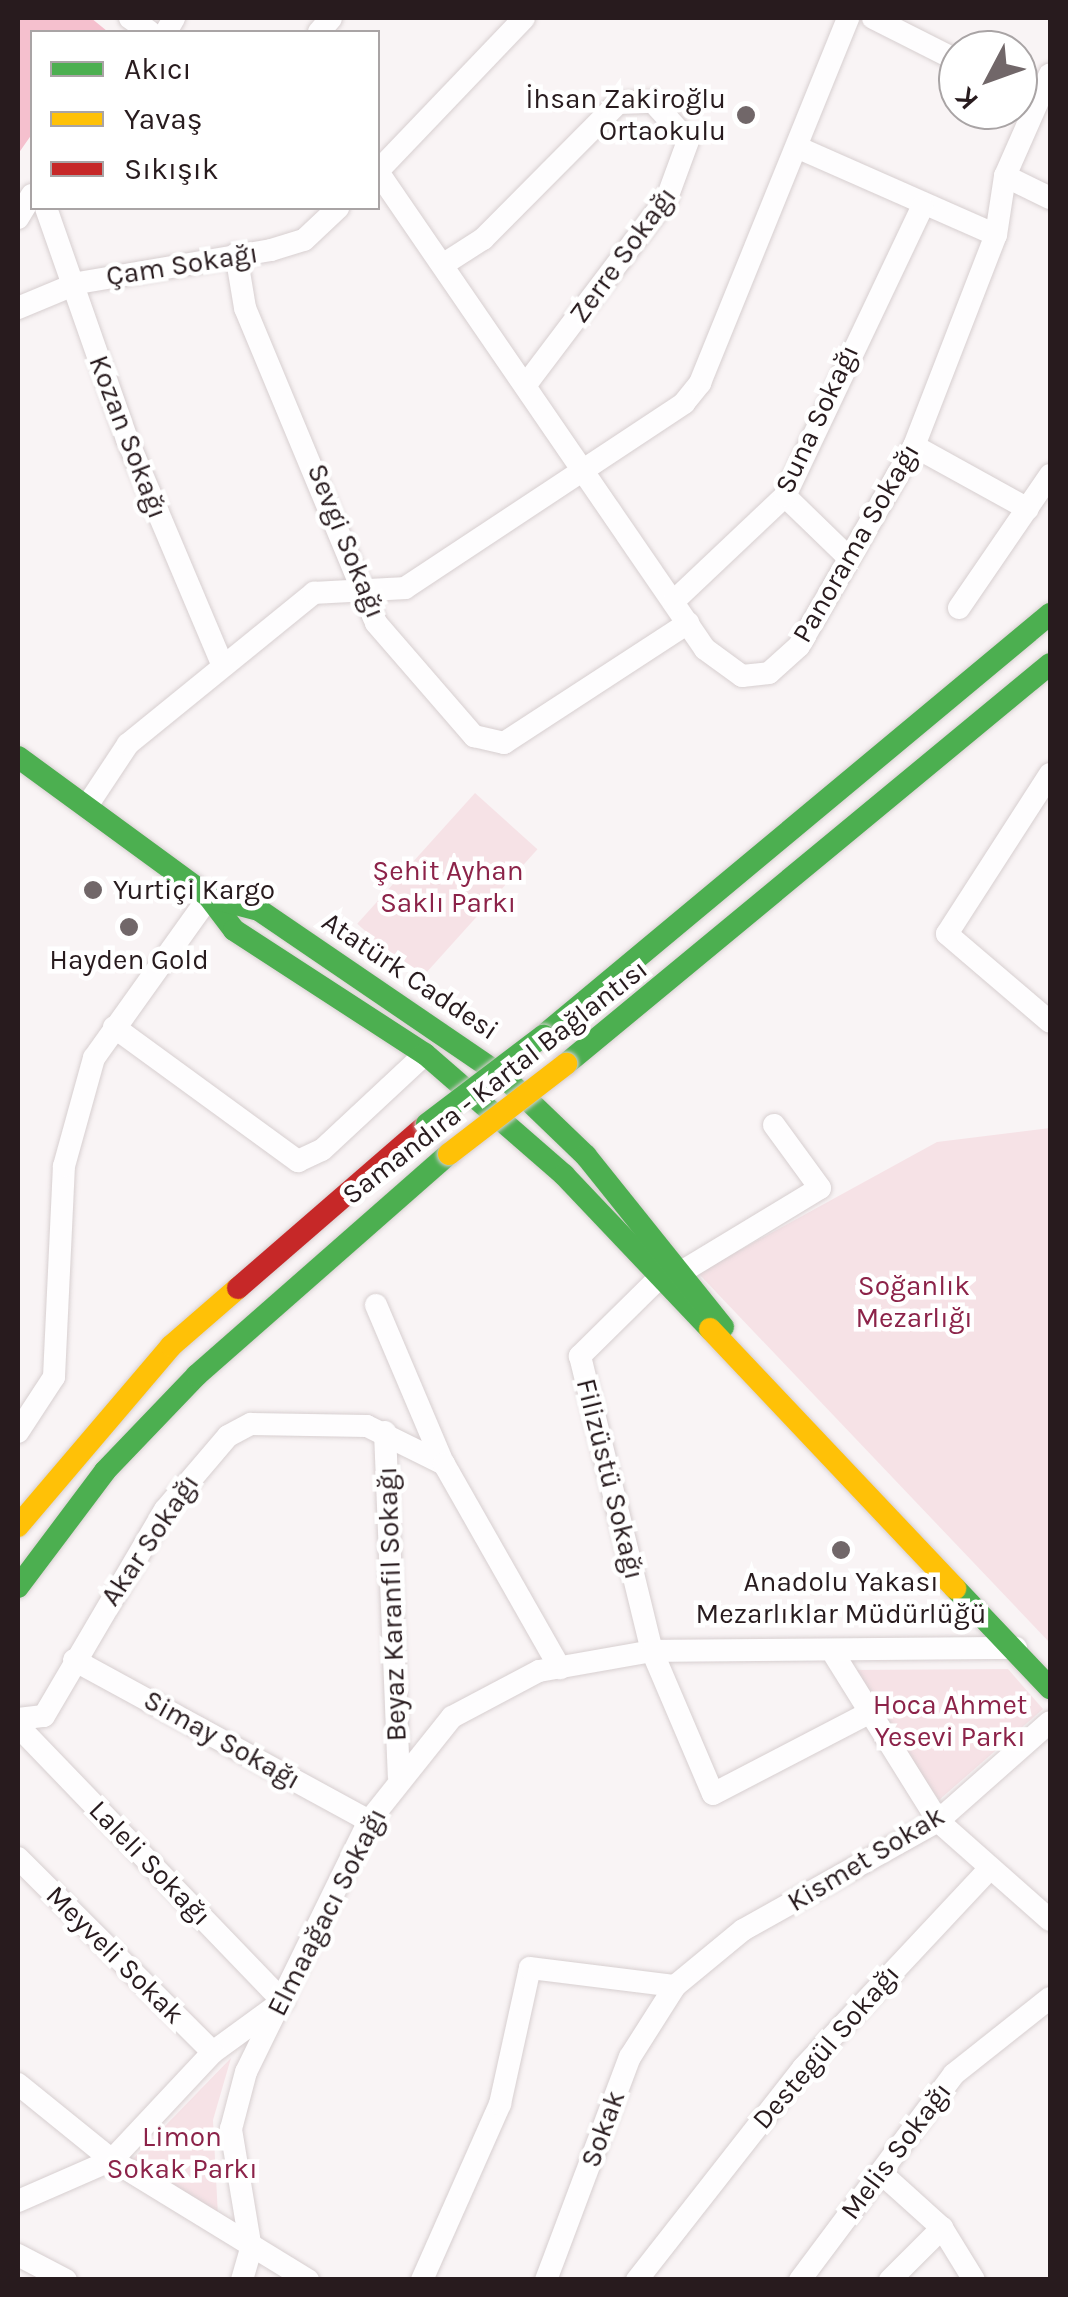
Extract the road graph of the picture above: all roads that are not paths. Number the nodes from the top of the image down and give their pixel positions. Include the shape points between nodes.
1 (524, 18) edge
2 (848, 18) edge
3 (873, 18) edge
4 (938, 51) edge
5 (1018, 130) edge
6 (798, 148) junction
7 (380, 169) edge
8 (380, 174) edge
9 (1005, 176) junction
10 (1050, 198) edge
11 (922, 207) junction
12 (47, 210) edge
13 (336, 210) edge
14 (996, 235) junction
15 (236, 254) junction
16 (446, 262) junction
17 (71, 286) junction
18 (18, 308) edge
19 (528, 383) junction
20 (914, 446) junction
21 (587, 472) junction
22 (1050, 474) edge
23 (785, 496) junction
24 (1028, 508) junction
25 (847, 556) junction
26 (363, 593) junction
27 (674, 602) junction
28 (959, 608) dead end
29 (1050, 614) edge
30 (688, 623) junction
31 (221, 662) junction
32 (1050, 664) edge
33 (18, 757) edge
34 (1050, 774) edge
35 (87, 806) junction
36 (209, 897) junction
37 (1050, 1022) edge
38 (114, 1027) junction
39 (425, 1054) junction
40 (774, 1125) dead end
41 (683, 1271) junction
42 (658, 1279) junction
43 (376, 1305) dead end
44 (748, 1364) junction
45 (18, 1432) edge
46 (386, 1432) junction
47 (444, 1464) junction
48 (18, 1526) edge
49 (18, 1587) edge
50 (1016, 1648) junction
51 (652, 1651) junction
52 (834, 1656) junction
53 (74, 1660) junction
54 (560, 1668) junction
55 (1050, 1688) edge
56 (867, 1714) junction
57 (18, 1722) edge
58 (1050, 1722) edge
59 (398, 1777) junction
60 (369, 1821) junction
61 (938, 1821) junction
62 (18, 1858) edge
63 (989, 1870) junction
64 (1050, 1920) edge
65 (675, 1986) junction
66 (1050, 1998) edge
67 (283, 2000) junction
68 (213, 2052) junction
69 (18, 2084) edge
70 (112, 2160) junction
71 (882, 2172) junction
72 (18, 2201) edge
73 (942, 2228) junction
74 (251, 2249) junction
75 (18, 2255) edge
76 (66, 2280) edge
77 (242, 2280) edge
78 (308, 2280) edge
79 (422, 2280) edge
80 (546, 2280) edge
81 (637, 2280) edge
82 (800, 2280) edge
83 (890, 2280) edge
84 (974, 2280) edge

1 - 7 street
2 - 6 street
3 - 4 street
5 - 9 street, Panorama Sokağı
6 - 11 street
6 - 21 street via 700,383
8 - 16 street, Panorama Sokağı
9 - 10 street
9 - 14 street, Panorama Sokağı
11 - 14 street
11 - 23 street, Suna Sokağı
12 - 17 street, Kozan Sokağı
13 - 15 street, Çam Sokağı via 304,240
14 - 20 street, Panorama Sokağı
15 - 17 street, Çam Sokağı
15 - 26 street, Sevgi Sokağı via 245,308
16 - 19 street, Panorama Sokağı
16 - 19 street, Zerre Sokağı via 483,239 618,103 653,102 688,141 667,198
17 - 18 street, Çam Sokağı
17 - 31 street, Kozan Sokağı
19 - 21 street, Panorama Sokağı
20 - 24 street
20 - 25 street, Panorama Sokağı
21 - 26 street via 405,588
21 - 27 street, Panorama Sokağı
22 - 24 street
23 - 25 street
23 - 27 street, Suna Sokağı
24 - 28 street
25 - 30 street, Panorama Sokağı via 799,646 769,674 742,676 721,665
26 - 30 street, Sevgi Sokağı via 376,624 487,744 504,742
26 - 31 street via 314,593
27 - 30 street, Panorama Sokağı
29 - 48 main road, Samandıra - Kartal Bağlantısı, bridge via 544,1036 428,1124 172,1346
31 - 35 street via 128,744
32 - 49 main road, Samandıra - Kartal Bağlantısı, bridge via 449,1154 198,1375 105,1470
33 - 35 main road
34 - 37 street via 947,934
35 - 36 main road
36 - 38 street
36 - 39 main road, Atatürk Caddesi via 234,930
36 - 41 main road, Atatürk Caddesi via 259,910 505,1078 586,1156
38 - 39 street via 298,1161 322,1150
38 - 45 street via 94,1058 64,1166 54,1377
39 - 42 main road, Atatürk Caddesi via 564,1175
40 - 41 street via 820,1188
41 - 44 main road, Atatürk Caddesi
42 - 44 main road, Atatürk Caddesi
42 - 51 street, Filizüstü Sokağı via 580,1356
43 - 47 street
44 - 50 main road, Atatürk Caddesi
46 - 47 street, Akar Sokağı
46 - 53 street, Akar Sokağı via 287,1421 228,1436 164,1510
46 - 59 street, Beyaz Karanfil Sokağı
47 - 54 street
50 - 52 street, Elmaağacı Sokağı
50 - 55 main road, Atatürk Caddesi
51 - 52 street, Elmaağacı Sokağı
51 - 54 street, Elmaağacı Sokağı
51 - 56 street via 712,1794
52 - 56 street
53 - 57 street, Akar Sokağı via 44,1716
53 - 60 street, Simay Sokağı
54 - 59 street, Elmaağacı Sokağı via 452,1717
56 - 61 street
57 - 67 street, Laleli Sokağı
58 - 61 street, Kismet Sokak
59 - 60 street, Elmaağacı Sokağı
60 - 67 street, Elmaağacı Sokağı
61 - 63 street
61 - 65 street, Kismet Sokak via 744,1930
62 - 68 street, Meyveli Sokak
63 - 64 street
63 - 81 street, Destegül Sokağı via 803,2068
65 - 79 street via 530,1968 500,2104
65 - 80 street, Sokak via 630,2057
66 - 71 street, Melis Sokağı via 954,2074
67 - 68 street
67 - 74 street, Elmaağacı Sokağı via 246,2072 231,2129
68 - 70 street
69 - 70 street
70 - 72 street
70 - 74 street
71 - 73 street
71 - 82 street, Melis Sokağı
73 - 83 street
73 - 84 street
74 - 77 street, Elmaağacı Sokağı
74 - 78 street
75 - 76 street

